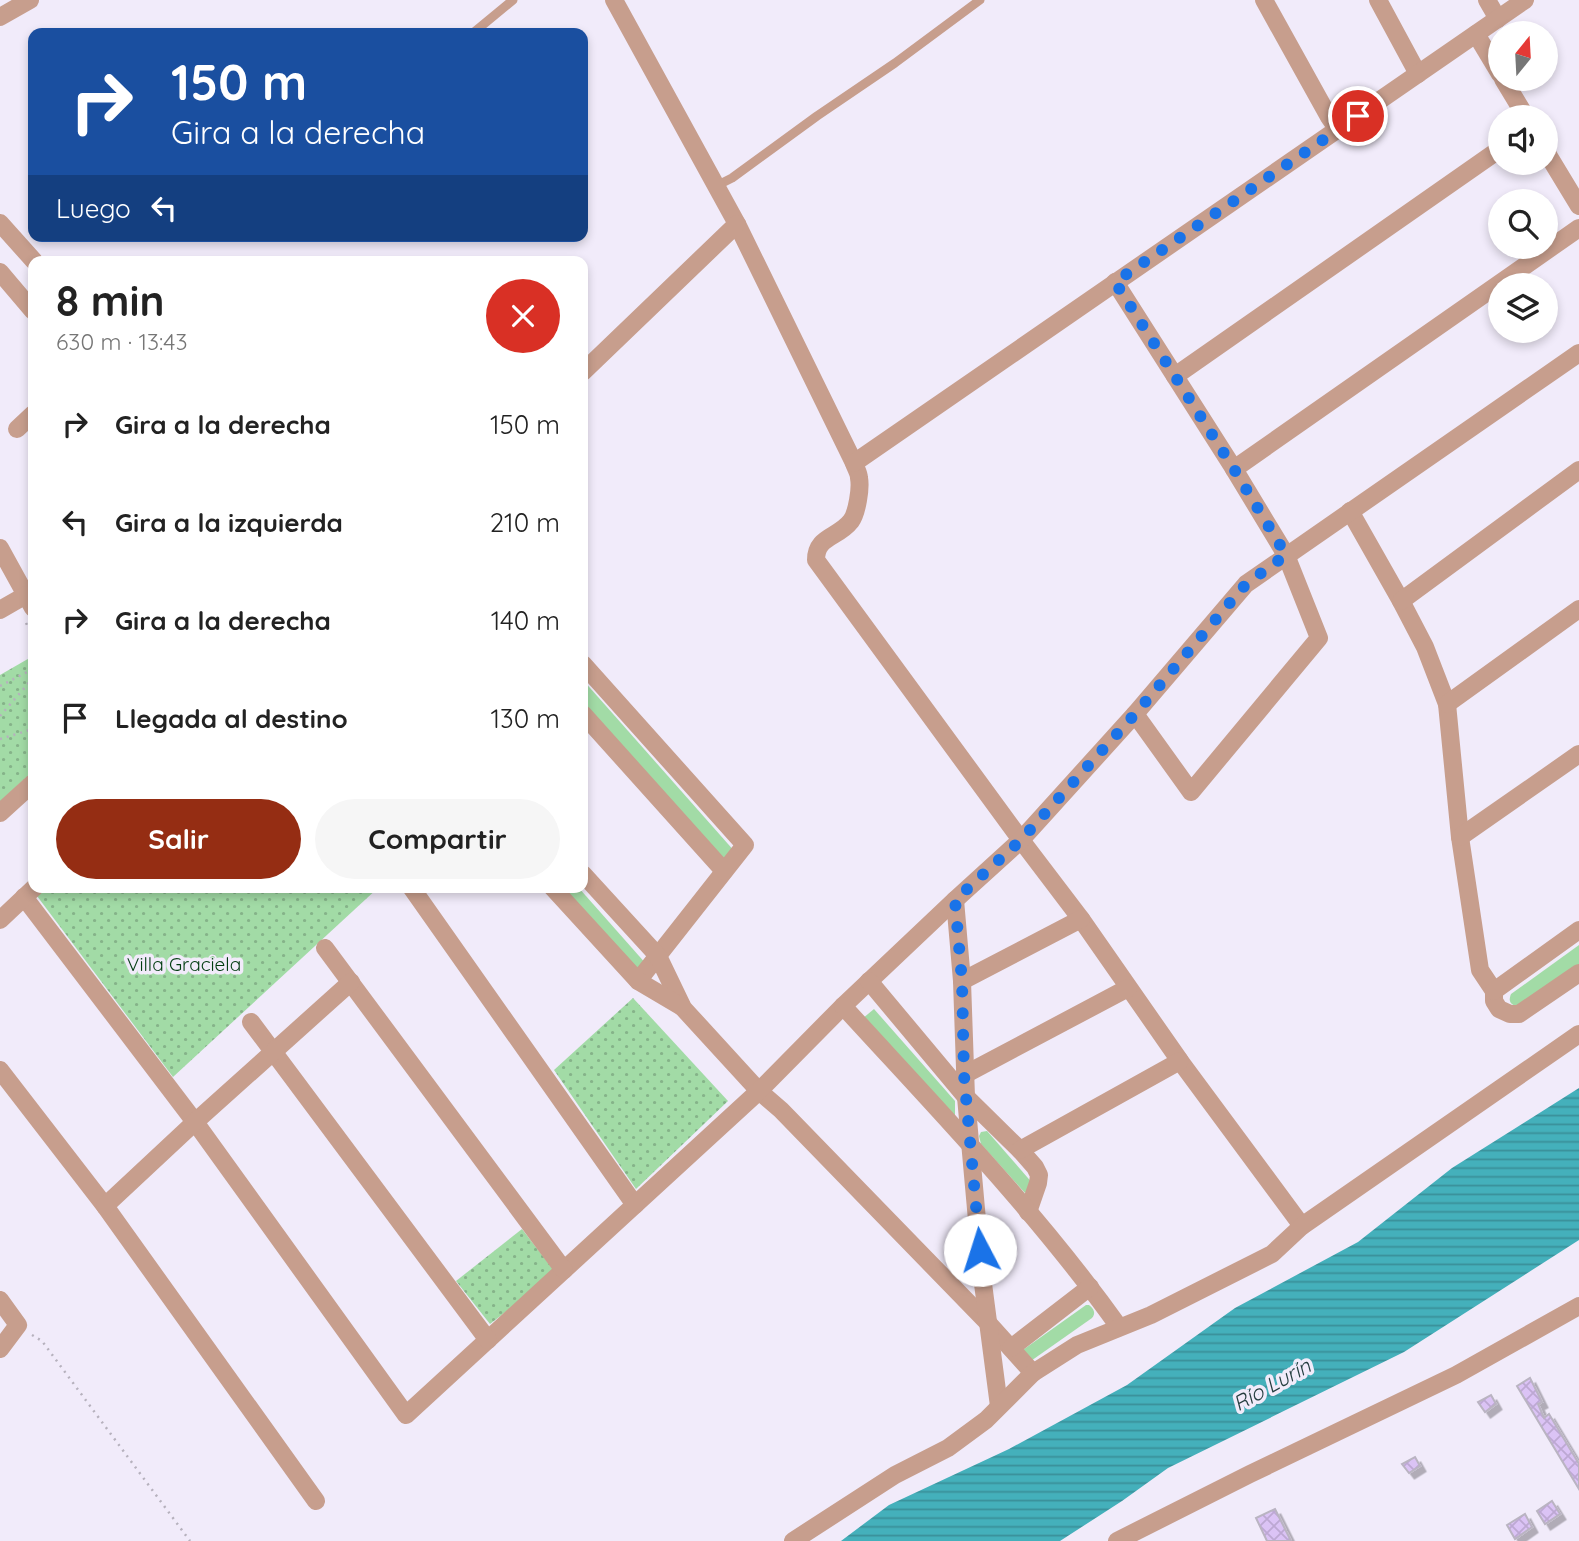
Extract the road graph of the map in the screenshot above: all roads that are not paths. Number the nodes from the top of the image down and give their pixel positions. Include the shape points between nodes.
1 (30, 0) edge
2 (513, 0) edge
3 (614, 0) edge
4 (980, 0) edge
5 (1264, 0) edge
6 (1378, 0) edge
7 (1487, 0) edge
8 (1525, 0) edge
9 (0, 17) edge
10 (1498, 19) junction
11 (479, 28) edge
12 (1476, 34) junction
13 (1488, 54) edge
14 (1418, 74) junction
15 (1338, 130) junction
16 (1488, 157) edge
17 (1558, 171) edge
18 (716, 186) junction
19 (1579, 206) edge
20 (0, 223) edge
21 (737, 224) junction
22 (1579, 228) edge
23 (30, 256) edge
24 (0, 272) edge
25 (1115, 282) junction
26 (28, 305) edge
27 (1579, 354) edge
28 (588, 367) edge
29 (1175, 376) junction
30 (28, 419) edge
31 (17, 429) dead end
32 (853, 463) junction
33 (1234, 469) junction
34 (1579, 470) edge
35 (1350, 511) junction
36 (0, 548) edge
37 (1286, 555) junction
38 (28, 597) edge
39 (1401, 601) junction
40 (28, 602) edge
41 (1579, 609) edge
42 (0, 610) edge
43 (588, 670) edge
44 (1447, 704) junction
45 (1135, 714) junction
46 (588, 720) edge
47 (1579, 754) edge
48 (28, 788) edge
49 (0, 813) edge
50 (1460, 837) junction
51 (1021, 840) junction
52 (724, 871) junction
53 (588, 879) edge
54 (28, 893) edge
55 (30, 893) edge
56 (415, 893) edge
57 (557, 893) edge
58 (955, 900) junction
59 (1080, 919) junction
60 (0, 920) edge
61 (1579, 930) edge
62 (325, 947) dead end
63 (658, 956) junction
64 (1579, 973) edge
65 (638, 981) junction
66 (869, 981) junction
67 (962, 981) junction
68 (351, 982) junction
69 (1128, 988) junction
70 (1494, 991) junction
71 (843, 1006) junction
72 (683, 1008) junction
73 (251, 1022) dead end
74 (1579, 1034) edge
75 (273, 1052) junction
76 (1180, 1061) junction
77 (0, 1070) edge
78 (964, 1075) junction
79 (760, 1091) junction
80 (966, 1097) junction
81 (195, 1122) junction
82 (971, 1147) junction
83 (1020, 1150) junction
84 (635, 1205) junction
85 (105, 1206) junction
86 (1028, 1212) junction
87 (1302, 1226) junction
88 (564, 1270) junction
89 (1090, 1287) junction
90 (0, 1300) edge
91 (1579, 1306) edge
92 (989, 1324) junction
93 (1119, 1327) junction
94 (488, 1340) junction
95 (1010, 1348) junction
96 (0, 1349) edge
97 (1033, 1373) junction
98 (999, 1406) junction
99 (316, 1501) dead end
100 (793, 1541) edge
101 (1118, 1541) edge

1 - 9 street
2 - 11 lane
3 - 18 street
4 - 18 lane
5 - 15 street
6 - 14 street
7 - 10 street
8 - 10 street
10 - 12 street
12 - 13 street
12 - 14 street
14 - 15 street
15 - 25 street
16 - 29 street
17 - 19 street
18 - 21 street
20 - 23 street
21 - 28 street
21 - 32 street
22 - 33 street
24 - 26 street
25 - 29 street
25 - 32 street
27 - 35 street
29 - 33 street
30 - 31 street
32 - 51 street via 859,478 856,508 851,521 820,544 816,560
33 - 37 street
34 - 39 street
35 - 37 street
35 - 39 street
36 - 38 street
37 - 45 street via 1246,584
37 - 45 street via 1319,638 1191,792
39 - 44 street
40 - 42 street
41 - 44 street
43 - 52 street via 746,845
44 - 50 street
45 - 51 street
46 - 52 street
47 - 50 street
48 - 49 street
50 - 70 street via 1480,970
51 - 58 street
51 - 59 street
52 - 63 street
53 - 63 street
54 - 60 street
55 - 81 street
56 - 84 street
57 - 65 street
58 - 66 street
58 - 67 street
59 - 67 street
59 - 69 street
61 - 70 street
62 - 68 street
63 - 65 street
63 - 72 street
64 - 70 street via 1520,1014 1499,1009
65 - 72 street
66 - 71 street
66 - 80 street
67 - 78 street
68 - 75 street
68 - 88 street
69 - 76 street
69 - 78 street
71 - 79 street
71 - 82 street
72 - 79 street
73 - 75 street
74 - 87 street
75 - 81 street
75 - 94 street
76 - 83 street
76 - 87 street
77 - 85 street
78 - 80 street
79 - 84 street
79 - 92 street
80 - 82 street
80 - 83 street
81 - 85 street
81 - 94 street via 406,1415
82 - 86 street
82 - 92 street
83 - 86 street via 1039,1175
84 - 88 street
85 - 99 street
86 - 89 street
87 - 93 street via 1272,1254
88 - 94 street
89 - 93 street
89 - 95 street
90 - 96 street via 18,1325
91 - 101 street via 1456,1374
92 - 95 street
92 - 98 street
93 - 97 street via 1077,1345
95 - 97 street
97 - 98 street
98 - 100 street via 948,1448 895,1475

